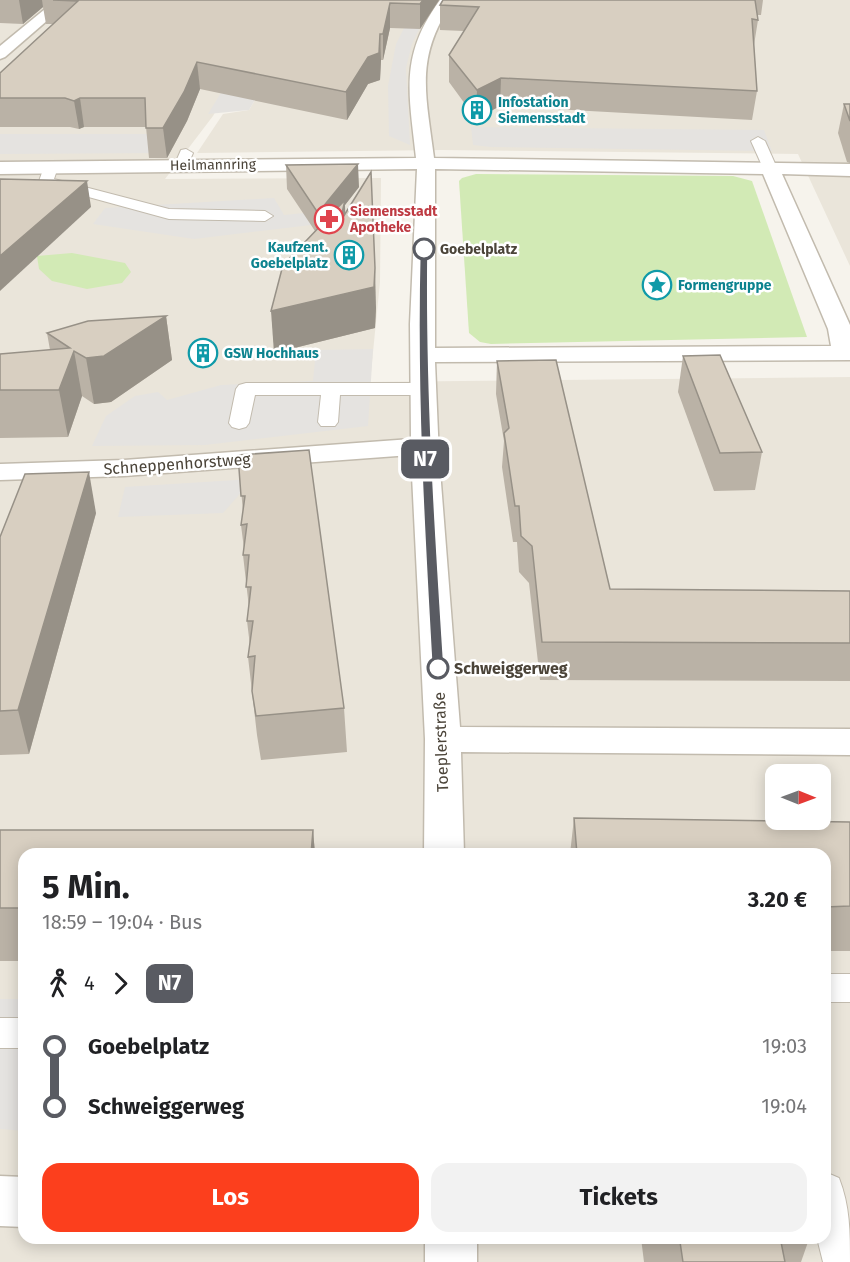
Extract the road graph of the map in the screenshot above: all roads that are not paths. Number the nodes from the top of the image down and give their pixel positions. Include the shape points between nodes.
1 (64, 0) edge
2 (447, 0) edge
3 (0, 54) edge
4 (758, 141) dead end
5 (426, 163) junction
6 (51, 167) junction
7 (0, 168) edge
8 (770, 168) junction
9 (850, 170) edge
10 (265, 216) dead end
11 (847, 353) edge
12 (423, 355) junction
13 (331, 388) junction
14 (424, 389) junction
15 (328, 422) dead end
16 (239, 423) dead end
17 (426, 446) junction
18 (0, 472) edge
19 (443, 738) junction
20 (850, 742) edge
21 (444, 848) edge
22 (831, 988) edge
23 (850, 988) edge
24 (0, 1033) edge
25 (18, 1033) edge
26 (0, 1201) edge
27 (18, 1202) edge
28 (831, 1215) edge
29 (451, 1244) edge
30 (451, 1262) edge
31 (843, 1262) edge

1 - 3 street
2 - 5 street, Toeplerstraße via 421,47 417,81
4 - 8 lane
5 - 6 street, Heilmannring via 184,159
5 - 8 street
5 - 12 street, Toeplerstraße
6 - 7 street, Heilmannring
6 - 10 lane via 46,181 168,214
8 - 9 street
8 - 11 street
11 - 12 street
12 - 14 street, Toeplerstraße
13 - 14 lane
13 - 15 lane
13 - 16 lane via 246,388
14 - 17 street, Toeplerstraße
17 - 18 street, Schneppenhorstweg via 124,468
17 - 19 street, Toeplerstraße
19 - 20 street
19 - 21 street, Toeplerstraße
22 - 23 lane
24 - 25 lane
26 - 27 street
28 - 31 lane
29 - 30 street

